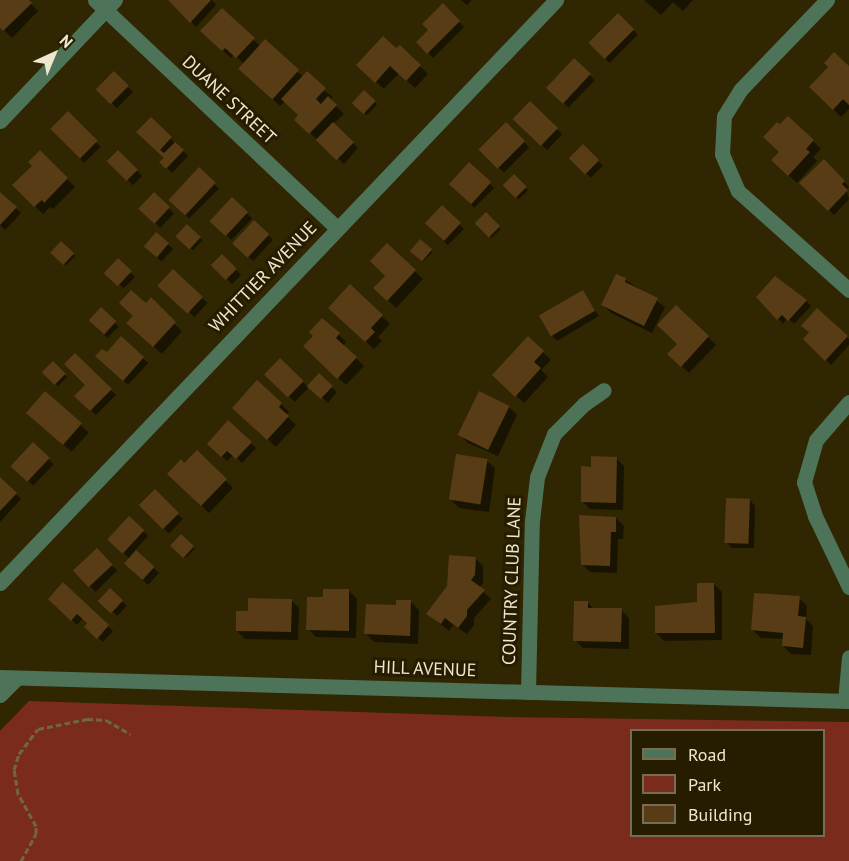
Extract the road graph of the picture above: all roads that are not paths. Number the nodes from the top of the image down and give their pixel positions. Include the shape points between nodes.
1 (556, 0) edge
2 (827, 0) edge
3 (105, 3) edge
4 (0, 121) edge
5 (337, 228) junction
6 (849, 290) edge
7 (604, 390) dead end
8 (849, 402) edge
9 (0, 583) edge
10 (849, 587) edge
11 (849, 657) edge
12 (0, 677) edge
13 (17, 678) junction
14 (528, 692) junction
15 (0, 695) edge
16 (847, 701) edge

1 - 5 street, WHITTIER AVENUE
2 - 6 street via 741,89 724,116 722,154 738,191
3 - 4 street
3 - 5 street, DUANE STREET
5 - 9 street, WHITTIER AVENUE
7 - 14 street, COUNTRY CLUB LANE via 554,434 537,477 532,521
8 - 10 street via 816,440 804,482 815,516
11 - 16 street
12 - 13 street, HILL AVENUE
13 - 14 street, HILL AVENUE
13 - 15 street
14 - 16 street, HILL AVENUE

